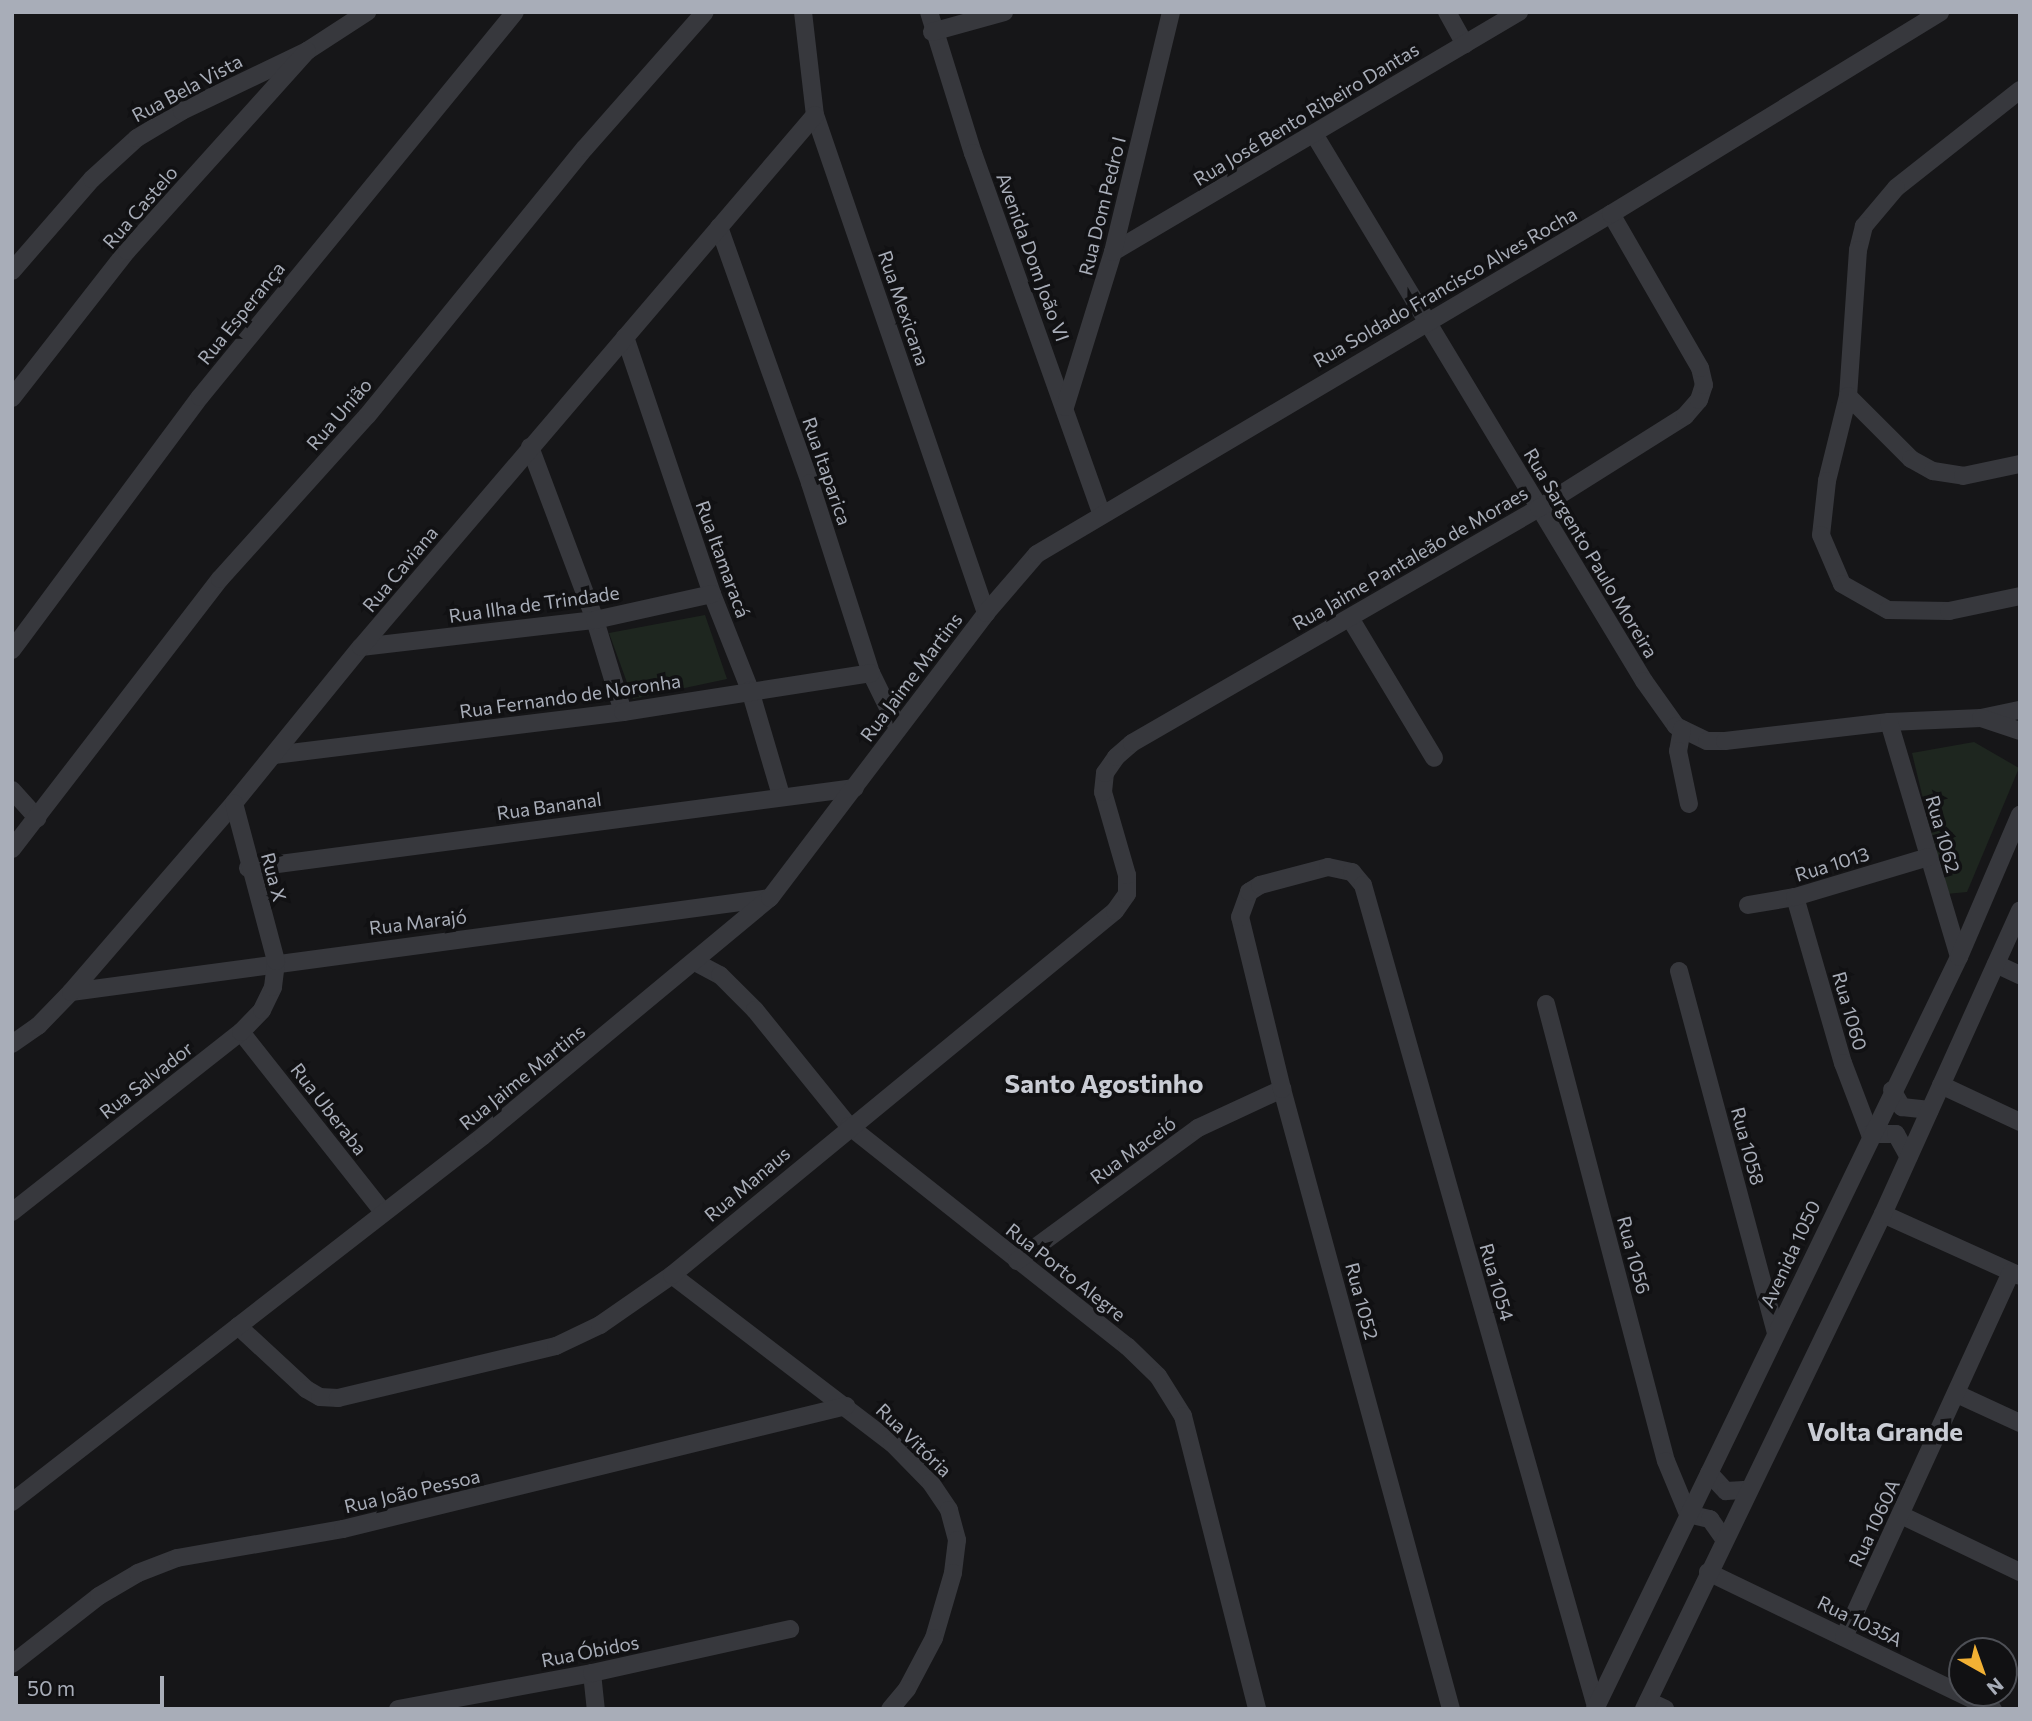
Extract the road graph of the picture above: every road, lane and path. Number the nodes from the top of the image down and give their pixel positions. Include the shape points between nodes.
1 (367, 12) edge
2 (515, 12) edge
3 (705, 12) edge
4 (803, 12) edge
5 (929, 12) edge
6 (1004, 12) edge
7 (1171, 12) edge
8 (1447, 12) edge
9 (1519, 12) edge
10 (1940, 12) edge
11 (932, 33) junction
12 (1465, 44) junction
13 (307, 51) junction
14 (2020, 90) edge
15 (815, 115) junction
16 (1314, 134) junction
17 (1611, 214) junction
18 (719, 227) junction
19 (1114, 252) junction
20 (12, 271) edge
21 (1427, 321) junction
22 (625, 337) junction
23 (1848, 396) junction
24 (12, 398) edge
25 (1065, 407) junction
26 (530, 447) junction
27 (2020, 464) edge
28 (1539, 508) junction
29 (1102, 515) junction
30 (712, 594) junction
31 (2020, 596) edge
32 (986, 613) junction
33 (1350, 618) junction
34 (595, 620) junction
35 (361, 647) junction
36 (12, 650) edge
37 (871, 673) junction
38 (750, 690) junction
39 (2020, 710) edge
40 (623, 712) junction
41 (1981, 718) junction
42 (1889, 722) junction
43 (898, 728) junction
44 (1682, 729) junction
45 (2020, 731) edge
46 (274, 755) junction
47 (1434, 758) dead end
48 (1105, 773) joint
49 (855, 788) junction
50 (12, 790) edge
51 (781, 795) junction
52 (234, 803) junction
53 (1689, 804) dead end
54 (2020, 815) edge
55 (37, 818) junction
56 (12, 849) edge
57 (1928, 857) junction
58 (248, 868) junction
59 (1352, 873) joint
60 (1795, 897) junction
61 (770, 898) junction
62 (1748, 905) dead end
63 (2020, 911) edge
64 (1959, 957) junction
65 (276, 961) junction
66 (696, 963) junction
67 (1996, 964) junction
68 (1679, 971) dead end
69 (2020, 975) edge
70 (71, 992) junction
71 (1546, 1004) dead end
72 (241, 1032) junction
73 (12, 1044) edge
74 (1941, 1085) junction
75 (1282, 1089) junction
76 (1892, 1090) junction
77 (1930, 1110) junction
78 (2020, 1122) edge
79 (849, 1126) junction
80 (1870, 1134) junction
81 (1909, 1157) junction
82 (12, 1212) edge
83 (383, 1212) junction
84 (1883, 1214) junction
85 (1017, 1261) junction
86 (2015, 1274) edge
87 (672, 1275) junction
88 (238, 1326) junction
89 (1776, 1332) junction
90 (1958, 1394) junction
91 (846, 1406) junction
92 (2020, 1423) edge
93 (1709, 1473) junction
94 (1748, 1490) junction
95 (12, 1502) edge
96 (1688, 1514) junction
97 (1901, 1515) junction
98 (1724, 1539) junction
99 (1707, 1572) junction
100 (2020, 1572) edge
101 (790, 1629) dead end
102 (1844, 1637) junction
103 (12, 1664) edge
104 (592, 1673) junction
105 (1646, 1705) edge
106 (1595, 1708) edge
107 (398, 1709) edge
108 (596, 1709) edge
109 (890, 1709) edge
110 (1256, 1709) edge
111 (1451, 1709) edge
112 (1665, 1709) edge
113 (1993, 1709) edge

1 - 13 street
2 - 36 street, Rua Esperança via 201,397
3 - 55 street, Rua União via 585,148 367,416 220,579
4 - 15 street, Rua Mexicana
5 - 11 street, Avenida Dom João VI
6 - 11 street
7 - 19 street, Rua Dom Pedro I
8 - 12 street
9 - 12 street, Rua José Bento Ribeiro Dantas
10 - 17 street, Rua Soldado Francisco Alves Rocha
11 - 25 street, Avenida Dom João VI
12 - 16 street, Rua José Bento Ribeiro Dantas
13 - 20 street, Rua Bela Vista via 136,138 92,179
13 - 24 street, Rua Castelo via 127,251
14 - 23 street via 1896,188 1864,226 1858,250
15 - 18 street, Rua Caviana
15 - 32 street, Rua Mexicana
16 - 19 street, Rua José Bento Ribeiro Dantas
16 - 21 street, Rua Sargento Paulo Moreira
17 - 21 street, Rua Soldado Francisco Alves Rocha
17 - 28 street, Rua Jaime Pantaleão de Moraes via 1700,368 1704,385 1685,415
18 - 22 street, Rua Caviana
18 - 37 street, Rua Itaparica via 810,483
19 - 25 street, Rua Dom Pedro I
21 - 28 street, Rua Sargento Paulo Moreira
21 - 29 street, Rua Soldado Francisco Alves Rocha
22 - 26 street, Rua Caviana
22 - 30 street, Rua Itamaracá
23 - 27 street via 1911,459 1933,471 1963,476
23 - 31 street via 1827,481 1821,535 1842,584 1888,610 1949,611
25 - 29 street, Avenida Dom João VI
26 - 34 street
26 - 35 street, Rua Caviana
28 - 33 street, Rua Jaime Pantaleão de Moraes
28 - 44 street, Rua Sargento Paulo Moreira via 1644,681
29 - 32 street, Rua Soldado Francisco Alves Rocha via 1037,554
30 - 34 street, Rua Ilha de Trindade
30 - 38 street, Rua Itamaracá
32 - 43 street, Rua Jaime Martins
33 - 47 street
33 - 48 street, Rua Jaime Pantaleão de Moraes via 1132,743
34 - 35 street, Rua Ilha de Trindade
34 - 40 street
35 - 46 street, Rua Caviana
37 - 38 street, Rua Fernando de Noronha
37 - 43 street, Rua Itaparica
38 - 40 street, Rua Fernando de Noronha
38 - 51 street, Rua Itamaracá
39 - 41 street
40 - 46 street, Rua Fernando de Noronha
41 - 42 street
41 - 45 street
42 - 44 street via 1724,741 1707,741
42 - 57 street, Rua 1062
43 - 49 street, Rua Jaime Martins
44 - 53 street via 1678,751
46 - 52 street, Rua Caviana
48 - 79 street, Rua Manaus via 1102,792 1127,875 1127,894 1115,911
49 - 51 street, Rua Bananal
49 - 61 street, Rua Jaime Martins
50 - 55 street
51 - 58 street, Rua Bananal
52 - 58 street, Rua X
52 - 70 street, Rua Caviana
54 - 64 street, Avenida 1050
55 - 56 street, Rua União
57 - 60 street, Rua 1013
57 - 64 street, Rua 1062
58 - 65 street, Rua X
59 - 75 street, Rua 1052 via 1328,867 1260,884 1243,904 1240,917
59 - 106 street, Rua 1054 via 1363,885
60 - 62 street, Rua 1013
60 - 80 street, Rua 1060 via 1843,1063
61 - 65 street, Rua Marajó
61 - 66 street, Rua Jaime Martins
63 - 67 street
64 - 76 street, Avenida 1050
65 - 70 street, Rua Marajó
65 - 72 street, Rua Salvador via 273,988 262,1010
66 - 79 street, Rua Porto Alegre via 720,975 741,996
66 - 83 street, Rua Jaime Martins
67 - 69 street
67 - 74 street
68 - 89 street, Rua 1058
70 - 73 street, Rua Caviana via 38,1026
71 - 96 street, Rua 1056 via 1658,1434
72 - 82 street, Rua Salvador
72 - 83 street, Rua Uberaba
74 - 77 street
74 - 78 street
75 - 85 street, Rua Maceió via 1198,1128
75 - 111 street, Rua 1052
76 - 77 street via 1902,1107
76 - 80 street, Avenida 1050
77 - 81 street
79 - 85 street, Rua Porto Alegre
79 - 87 street, Rua Manaus
80 - 81 street via 1896,1134
80 - 89 street, Avenida 1050
81 - 84 street
83 - 88 street, Rua Jaime Martins
84 - 86 street
84 - 94 street
85 - 110 street, Rua Porto Alegre via 1128,1346 1158,1376 1183,1416
86 - 90 street, Rua 1060A
87 - 88 street, Rua Manaus via 600,1325 556,1346 338,1398 320,1397 306,1389
87 - 91 street, Rua Vitória
88 - 95 street, Rua Jaime Martins
89 - 93 street, Avenida 1050
90 - 92 street
90 - 97 street, Rua 1060A
91 - 103 street, Rua João Pessoa via 343,1529 177,1558 138,1573 99,1597
91 - 109 street, Rua Vitória via 931,1482 949,1510 957,1540 953,1573 934,1638 907,1689
93 - 94 street via 1726,1491
93 - 96 street, Avenida 1050
94 - 98 street
96 - 98 street via 1710,1519
96 - 106 street, Avenida 1050
97 - 100 street
97 - 102 street, Rua 1060A
98 - 99 street
99 - 102 street, Rua 1035A
99 - 105 street
101 - 104 street, Rua Óbidos
102 - 113 street, Rua 1035A
104 - 107 street, Rua Óbidos
104 - 108 street
105 - 112 street

